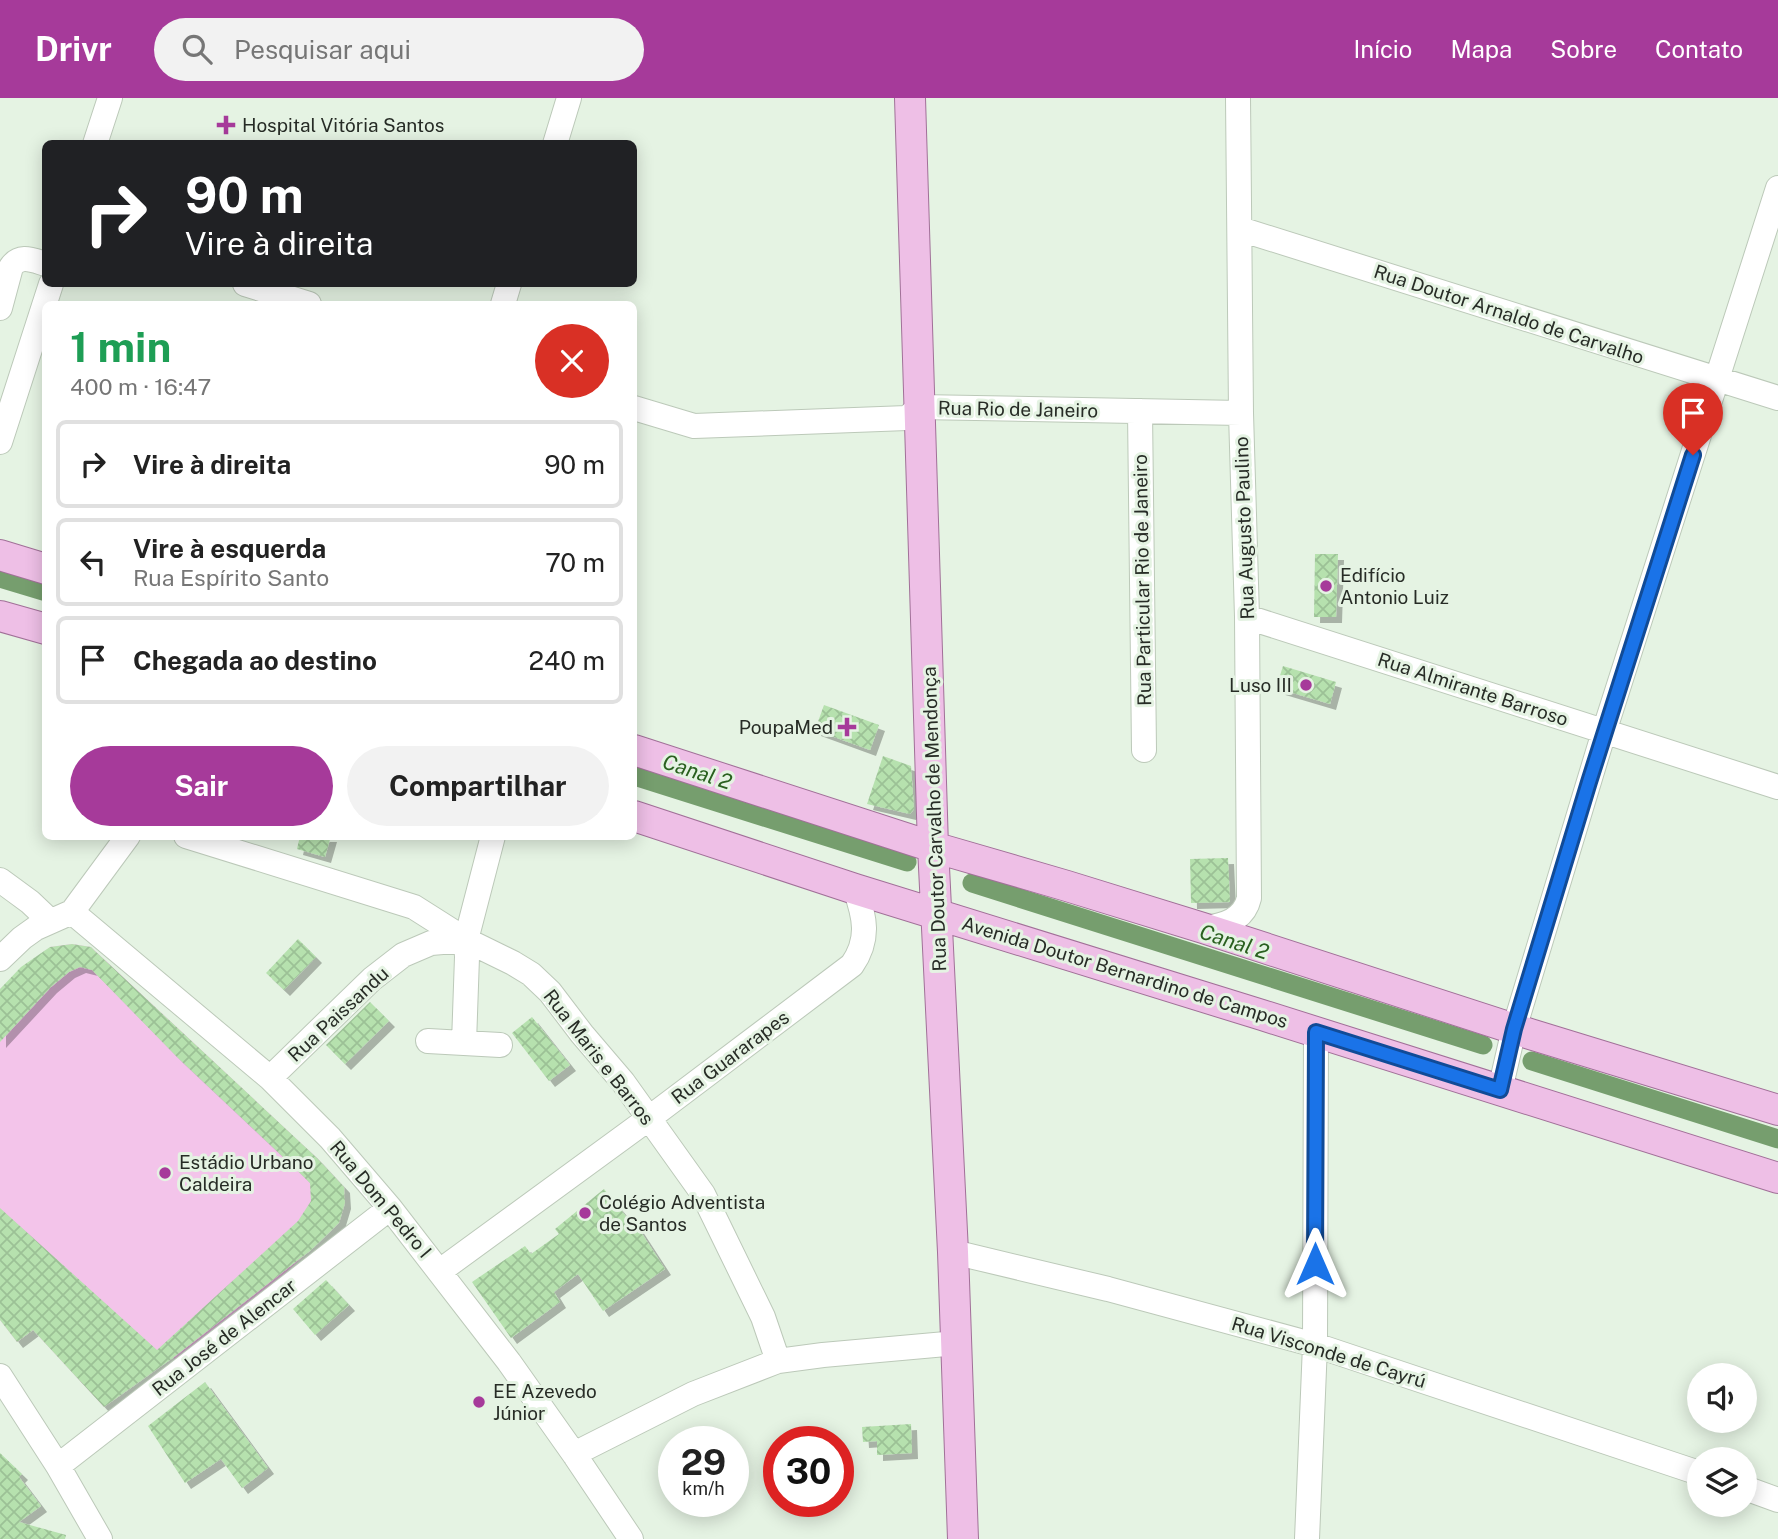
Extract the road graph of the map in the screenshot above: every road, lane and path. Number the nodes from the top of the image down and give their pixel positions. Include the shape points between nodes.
1 (110, 98) edge
2 (569, 98) edge
3 (909, 98) edge
4 (1238, 98) edge
5 (96, 140) edge
6 (556, 140) edge
7 (1778, 188) edge
8 (1240, 229) junction
9 (42, 263) edge
10 (255, 287) edge
11 (299, 301) edge
12 (0, 308) edge
13 (42, 312) edge
14 (1717, 379) junction
15 (1778, 398) edge
16 (919, 407) junction
17 (637, 409) edge
18 (1140, 411) junction
19 (1241, 413) junction
20 (0, 443) edge
21 (0, 555) edge
22 (42, 568) edge
23 (0, 616) edge
24 (1247, 617) junction
25 (42, 628) edge
26 (1604, 732) junction
27 (1144, 750) dead end
28 (637, 751) edge
29 (1778, 787) edge
30 (637, 817) edge
31 (125, 840) edge
32 (199, 840) edge
33 (492, 840) edge
34 (933, 847) junction
35 (0, 880) edge
36 (855, 889) junction
37 (938, 913) junction
38 (61, 916) junction
39 (1203, 928) junction
40 (466, 940) junction
41 (0, 959) edge
42 (1514, 1029) junction
43 (1316, 1032) junction
44 (428, 1041) dead end
45 (464, 1043) junction
46 (500, 1045) dead end
47 (270, 1077) junction
48 (1500, 1090) junction
49 (1778, 1110) edge
50 (648, 1119) junction
51 (1778, 1178) edge
52 (390, 1208) junction
53 (953, 1252) junction
54 (440, 1271) junction
55 (957, 1343) junction
56 (1315, 1345) junction
57 (778, 1361) junction
58 (0, 1376) edge
59 (574, 1454) junction
60 (58, 1466) junction
61 (1687, 1469) edge
62 (1757, 1493) edge
63 (1778, 1500) edge
64 (85, 1515) junction
65 (76, 1539) edge
66 (100, 1539) edge
67 (631, 1539) edge
68 (963, 1539) edge
69 (1307, 1539) edge

1 - 5 street
2 - 6 street
3 - 16 main road, Rua Doutor Carvalho de Mendonça
4 - 8 street, Rua Augusto Paulino
7 - 14 street
8 - 14 street, Rua Doutor Arnaldo de Carvalho
8 - 19 street, Rua Augusto Paulino
9 - 12 street via 15,262
10 - 11 street
13 - 20 street
14 - 15 street, Rua Doutor Arnaldo de Carvalho
14 - 26 street
16 - 17 street, Rua Rio de Janeiro via 907,418 694,426
16 - 18 street, Rua Rio de Janeiro
16 - 34 main road, Rua Doutor Carvalho de Mendonça
18 - 19 street, Rua Rio de Janeiro
18 - 27 street, Rua Particular Rio de Janeiro
19 - 24 street, Rua Augusto Paulino
21 - 22 main road
23 - 25 main road
24 - 26 street, Rua Almirante Barroso
24 - 39 street, Rua Augusto Paulino via 1249,898 1243,912 1231,922
26 - 29 street, Rua Almirante Barroso
26 - 42 street
28 - 34 main road
30 - 36 main road, Avenida Doutor Bernardino de Campos
31 - 38 street
32 - 40 street, Rua Maris e Barros via 414,906
33 - 40 street
34 - 37 main road, Rua Doutor Carvalho de Mendonça
34 - 39 main road
35 - 38 street, Rua Dom Pedro I via 30,902
36 - 37 main road, Avenida Doutor Bernardino de Campos
36 - 50 street, Rua Guararapes via 862,907 864,942 852,965
37 - 43 main road, Avenida Doutor Bernardino de Campos
37 - 53 main road, Rua Doutor Carvalho de Mendonça
38 - 41 street via 22,938
38 - 47 street, Rua Dom Pedro I
39 - 42 main road
40 - 45 street
40 - 47 street, Rua Paissandu via 431,943 403,955
40 - 50 street, Rua Maris e Barros via 531,974 550,992
42 - 48 street
42 - 49 main road
43 - 48 main road, Avenida Doutor Bernardino de Campos
43 - 56 street
44 - 45 street
45 - 46 street
47 - 52 street, Rua Dom Pedro I
48 - 51 main road, Avenida Doutor Bernardino de Campos
50 - 54 street, Rua Guararapes
50 - 57 street, Rua Maris e Barros via 703,1194 763,1317
52 - 54 street, Rua Dom Pedro I
52 - 60 street, Rua José de Alencar
53 - 55 main road, Rua Doutor Carvalho de Mendonça
53 - 56 street, Rua Visconde de Cayrú
54 - 59 street, Rua Dom Pedro I
55 - 57 street
55 - 68 main road, Rua Doutor Carvalho de Mendonça
56 - 61 street, Rua Visconde de Cayrú
56 - 69 street
57 - 59 street via 693,1394
58 - 60 street
59 - 67 street, Rua Dom Pedro I
60 - 64 street
62 - 63 street
64 - 65 street
64 - 66 street

